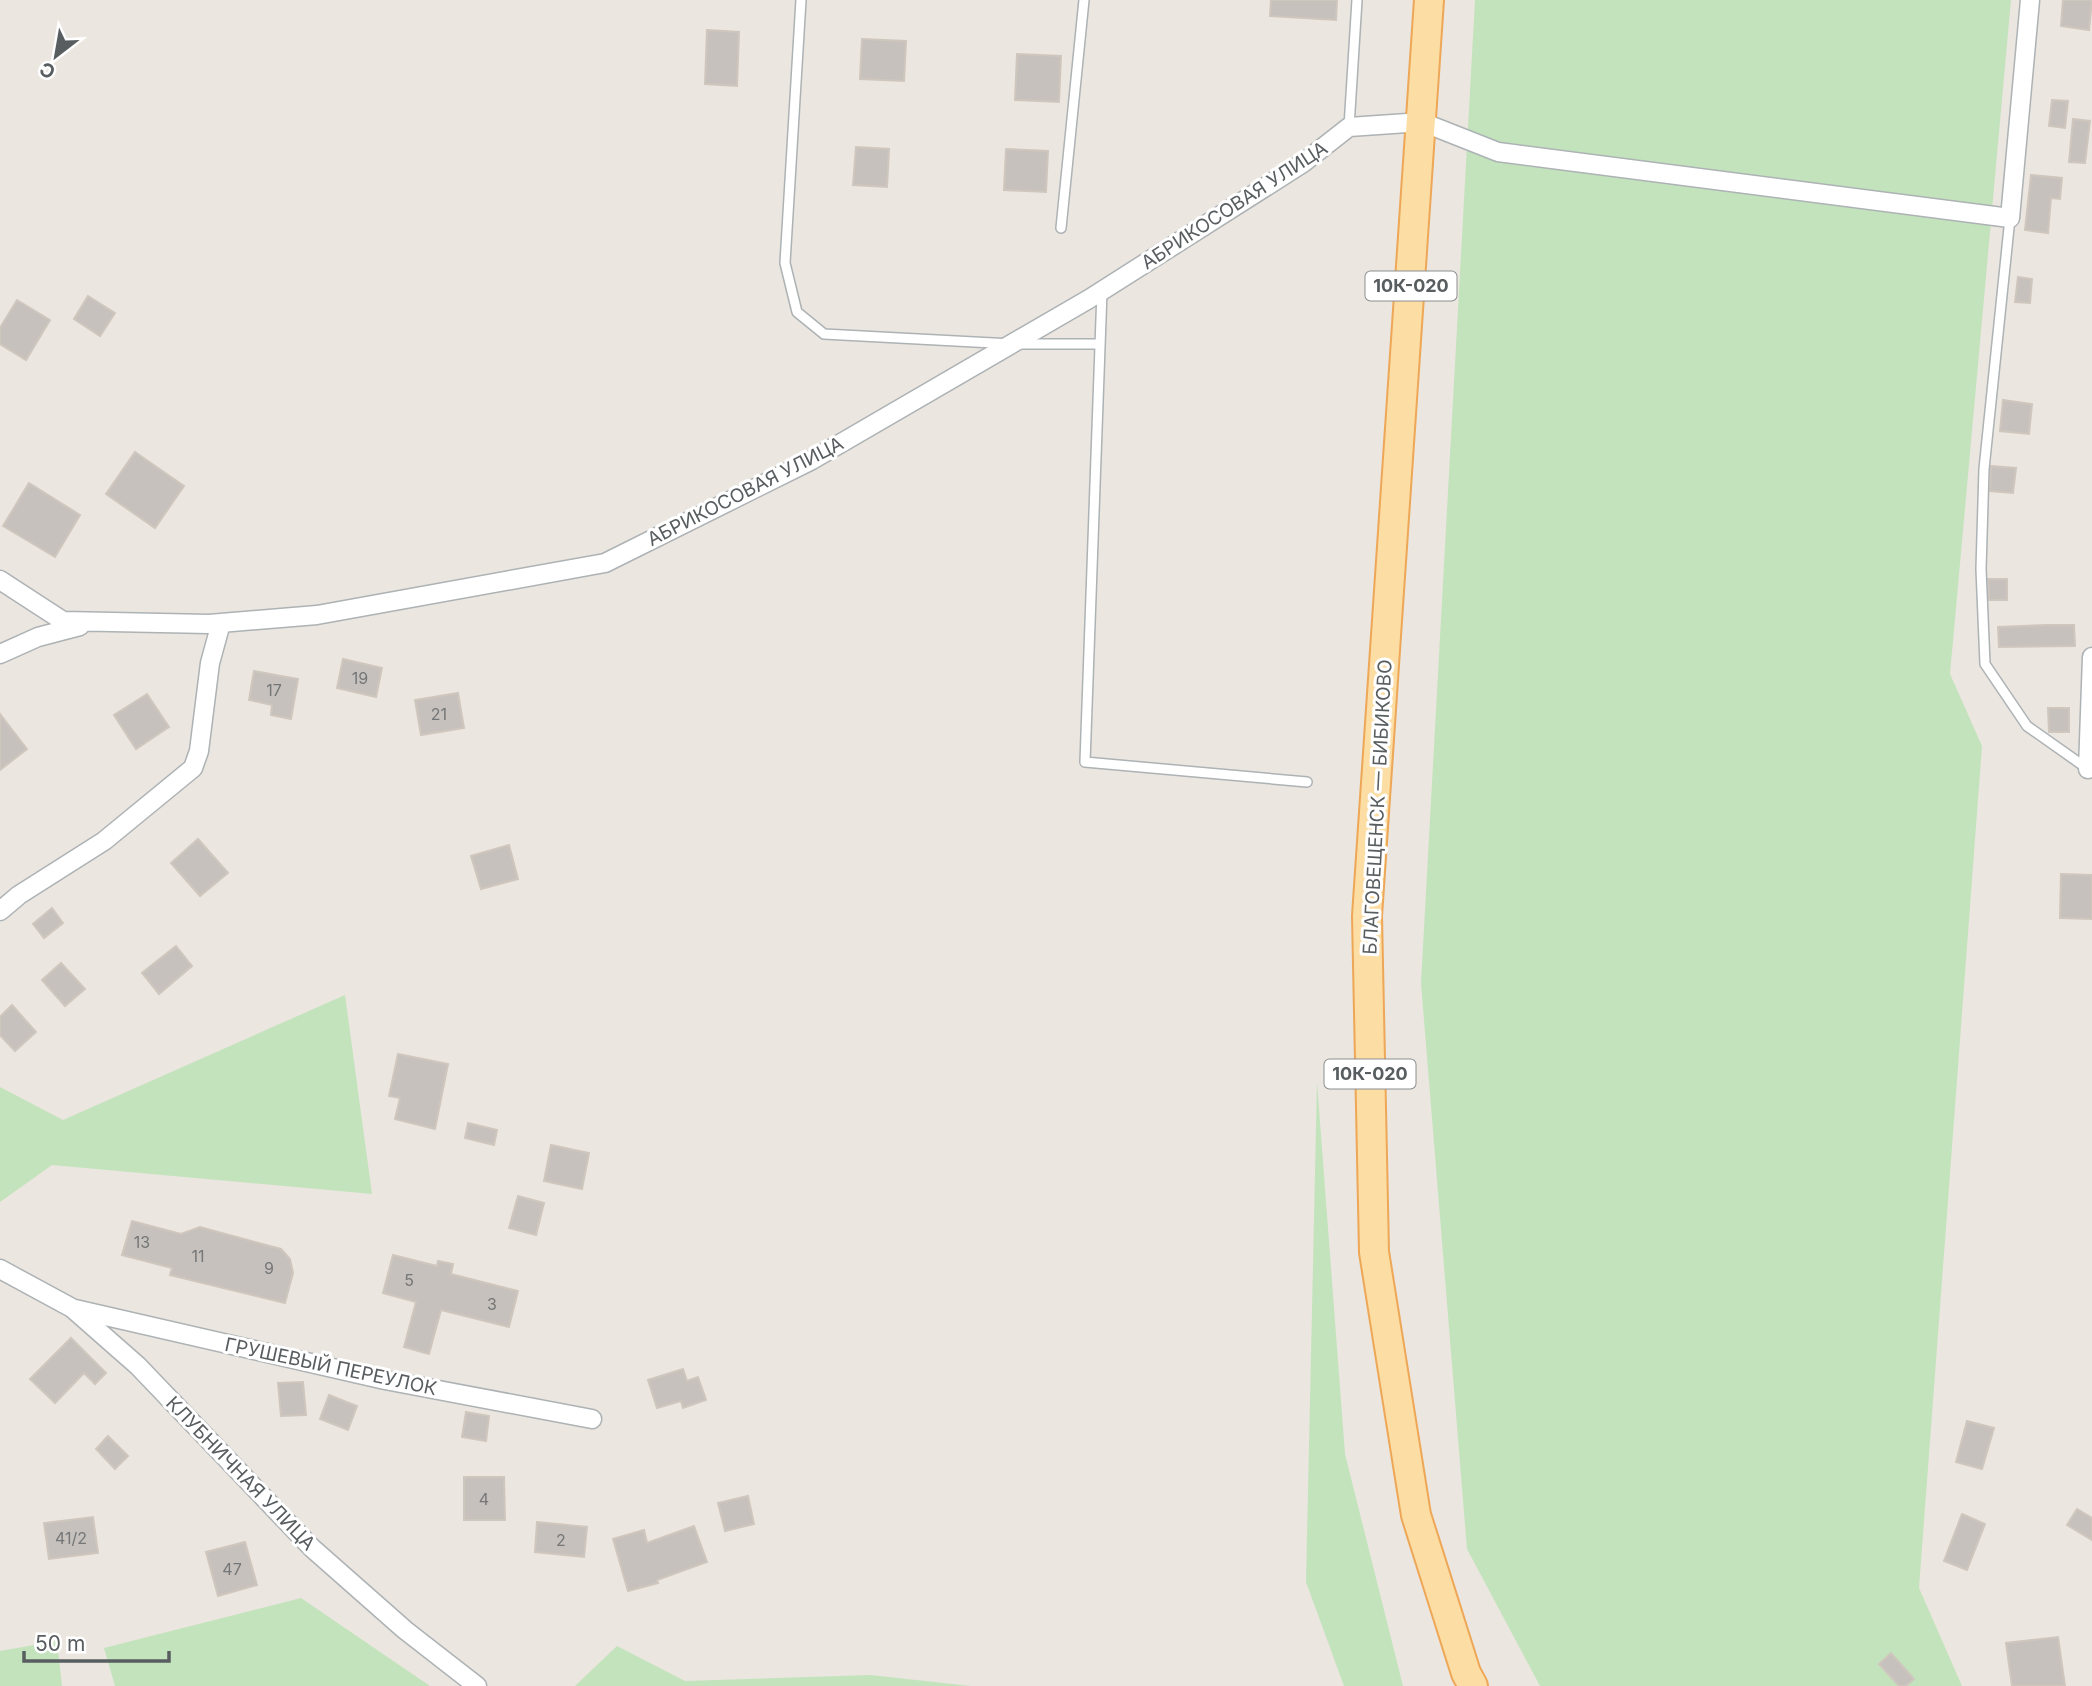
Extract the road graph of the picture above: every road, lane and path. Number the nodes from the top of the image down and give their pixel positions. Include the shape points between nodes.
1 (801, 0) edge
2 (1084, 0) edge
3 (1357, 0) edge
4 (1429, 0) edge
5 (2030, 0) edge
6 (1422, 122) junction
7 (1349, 127) junction
8 (2010, 218) junction
9 (1061, 228) dead end
10 (1102, 291) junction
11 (1012, 344) junction
12 (1100, 344) junction
13 (0, 580) edge
14 (97, 622) junction
15 (221, 623) junction
16 (0, 654) edge
17 (2092, 657) edge
18 (2090, 771) edge
19 (1307, 782) dead end
20 (0, 911) edge
21 (0, 1269) edge
22 (72, 1308) junction
23 (592, 1419) dead end
24 (477, 1686) edge
25 (1473, 1686) edge

1 - 11 lane via 785,263 797,312 824,334
2 - 9 lane
3 - 7 lane
4 - 6 main road, БЛАГОВЕЩЕНСК — БИБИКОВО / 10К-020
5 - 8 street
6 - 7 street
6 - 8 street via 1498,152
6 - 25 main road, БЛАГОВЕЩЕНСК — БИБИКОВО / 10К-020 via 1367,916 1374,1252 1416,1515
7 - 10 street, АБРИКОСОВАЯ УЛИЦА via 1303,163
8 - 18 lane via 1984,469 1981,569 1985,664 2027,726
10 - 11 street, АБРИКОСОВАЯ УЛИЦА
10 - 12 lane
11 - 12 lane
11 - 15 street, АБРИКОСОВАЯ УЛИЦА via 812,460 605,563 317,615
12 - 19 lane via 1085,762
13 - 14 street, АБРИКОСОВАЯ УЛИЦА via 63,621
14 - 15 street, АБРИКОСОВАЯ УЛИЦА
14 - 16 street via 38,637
15 - 20 street via 209,663 194,768 104,841
17 - 18 street
21 - 22 street, КЛУБНИЧНАЯ УЛИЦА
22 - 23 street, ГРУШЕВЫЙ ПЕРЕУЛОК via 386,1380
22 - 24 street, КЛУБНИЧНАЯ УЛИЦА via 138,1366 312,1548

